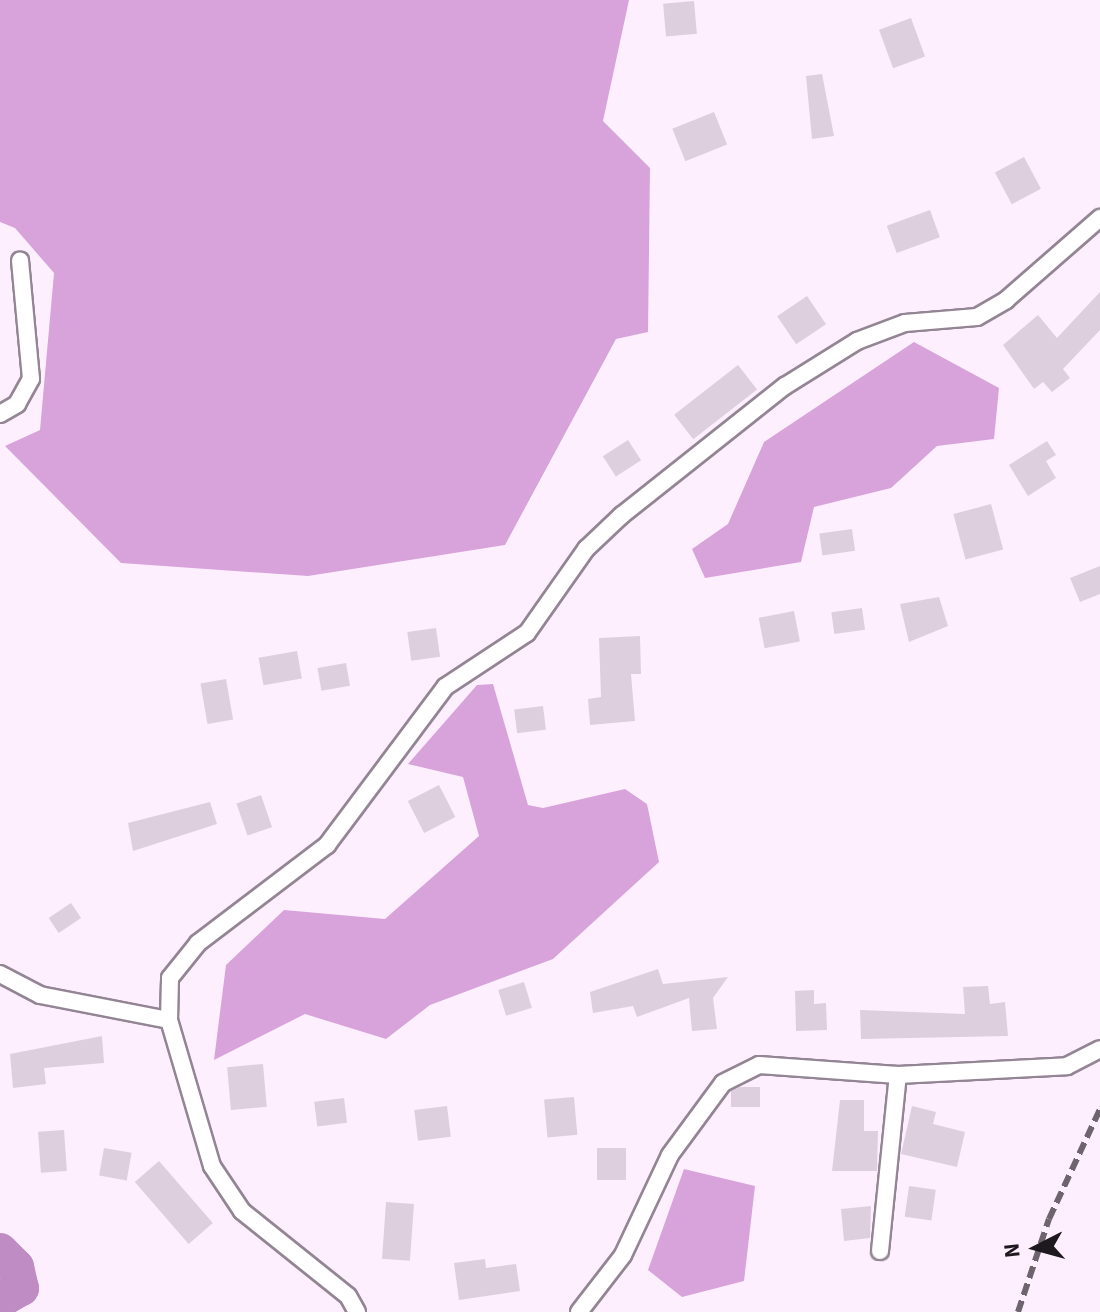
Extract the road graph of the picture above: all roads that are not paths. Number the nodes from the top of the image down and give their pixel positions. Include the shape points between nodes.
1 (1100, 218) edge
2 (20, 261) dead end
3 (0, 414) edge
4 (0, 974) edge
5 (169, 1020) junction
6 (1100, 1049) edge
7 (898, 1075) junction
8 (880, 1251) dead end
9 (357, 1312) edge
10 (579, 1312) edge

1 - 5 street via 1006,300 977,317 905,323 857,341 785,386 622,515 586,549 527,633 445,687 327,845 183,959 170,978
2 - 3 street via 31,379 17,404
4 - 5 street via 40,995
5 - 9 street via 212,1166 242,1211 348,1296
6 - 7 street via 1067,1066
7 - 8 street
7 - 10 street via 795,1063 759,1065 723,1083 670,1155 623,1255

